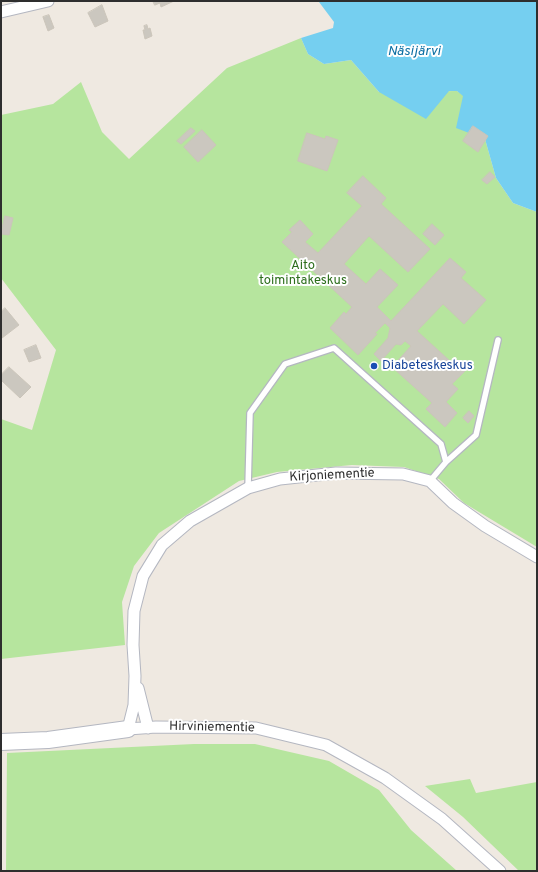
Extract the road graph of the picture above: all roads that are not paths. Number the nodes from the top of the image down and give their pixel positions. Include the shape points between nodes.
1 (48, 1) edge
2 (1, 12) edge
3 (498, 340) dead end
4 (446, 462) junction
5 (430, 481) junction
6 (248, 488) junction
7 (537, 557) edge
8 (135, 676) junction
9 (148, 728) junction
10 (128, 729) junction
11 (1, 742) edge
12 (500, 871) edge

1 - 2 street
3 - 4 lane via 476,436
4 - 5 lane
4 - 6 lane via 441,444 334,348 285,364 250,412
5 - 6 street, Kirjoniementie via 404,474 336,473 280,479
5 - 7 street, Kirjoniementie via 453,503 485,526
6 - 8 street, Kirjoniementie via 190,521 162,545 143,576 134,611
8 - 9 street, Kirjoniementie
8 - 10 street, Kirjoniementie via 134,705
9 - 10 street, Hirviniementie
9 - 12 street, Hirviniementie via 256,728 326,745 392,782 442,819
10 - 11 street, Hirviniementie via 48,740

